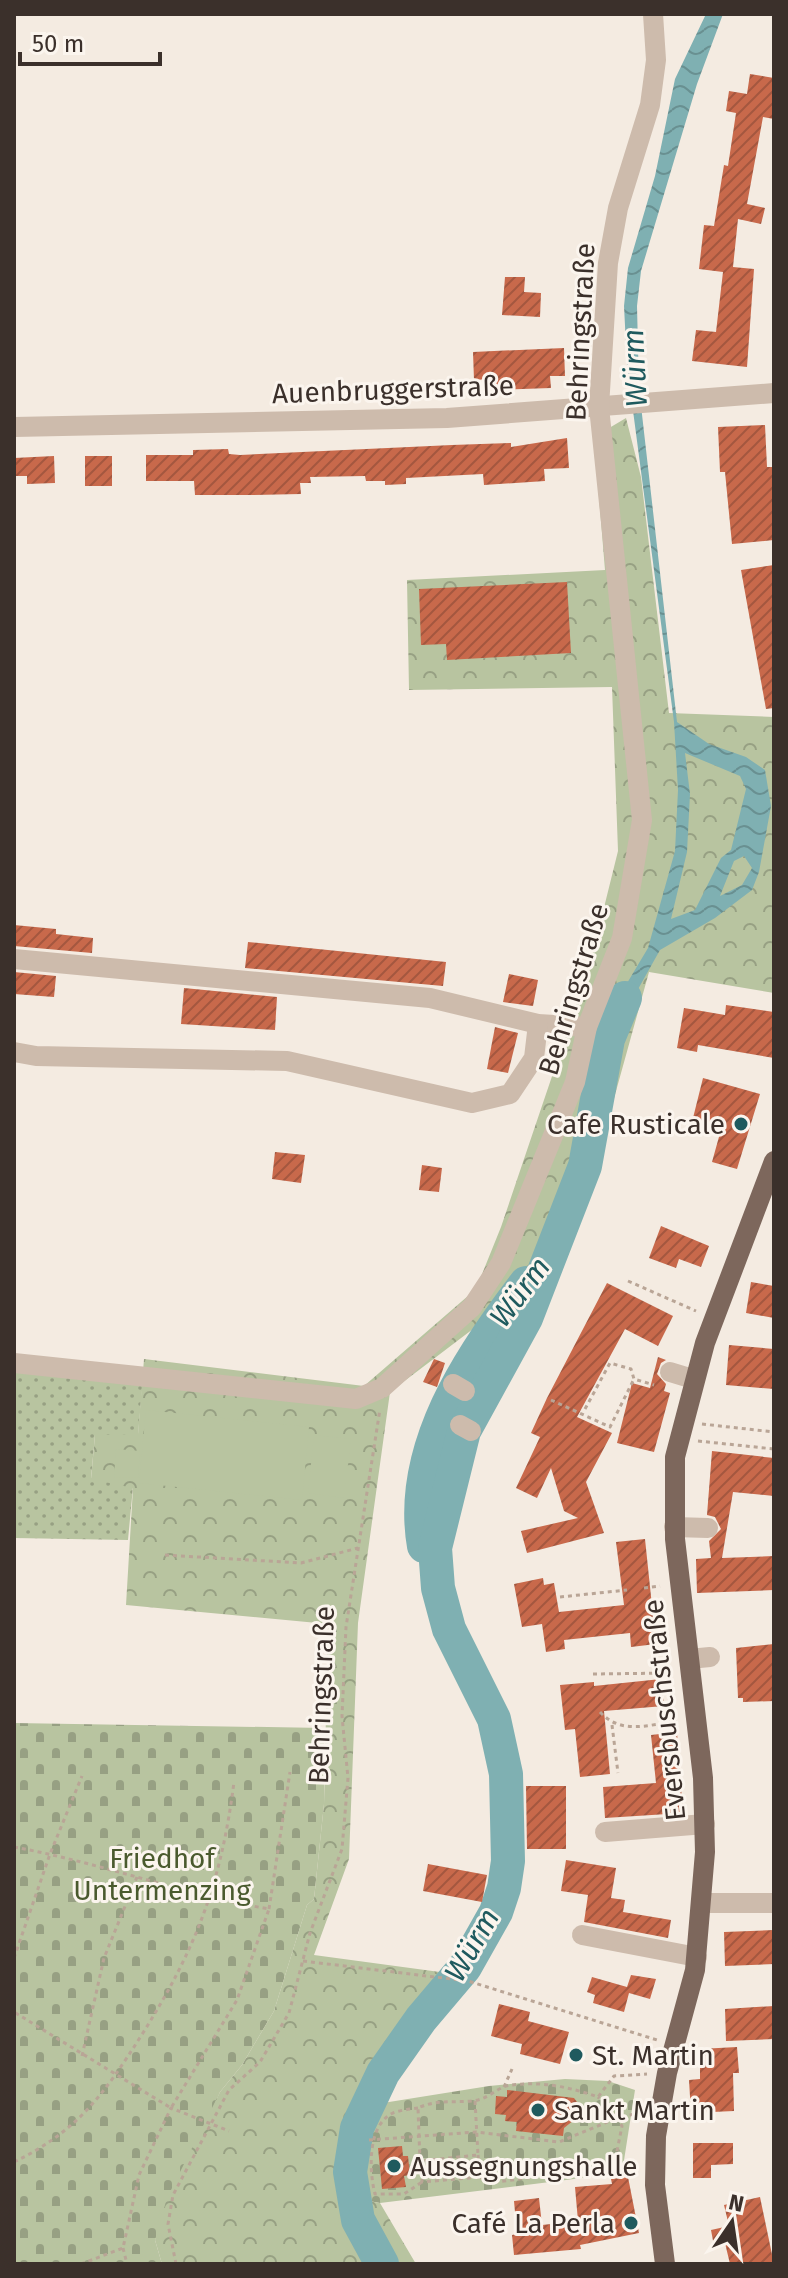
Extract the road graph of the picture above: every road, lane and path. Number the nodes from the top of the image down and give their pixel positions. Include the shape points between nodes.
1 (653, 14) edge
2 (774, 393) edge
3 (609, 406) junction
4 (14, 427) edge
5 (14, 959) edge
6 (538, 1024) junction
7 (587, 1027) junction
8 (14, 1052) edge
9 (773, 1169) edge
10 (628, 1281) dead end
11 (714, 1320) junction
12 (14, 1363) edge
13 (670, 1372) dead end
14 (634, 1379) junction
15 (691, 1387) junction
16 (382, 1388) junction
17 (551, 1400) dead end
18 (585, 1409) dead end
19 (680, 1431) junction
20 (774, 1432) edge
21 (774, 1449) edge
22 (674, 1527) junction
23 (708, 1528) dead end
24 (360, 1547) junction
25 (165, 1555) dead end
26 (627, 1590) dead end
27 (560, 1597) dead end
28 (710, 1657) dead end
29 (689, 1665) junction
30 (593, 1674) dead end
31 (600, 1712) dead end
32 (696, 1719) junction
33 (612, 1725) junction
34 (290, 1772) dead end
35 (618, 1773) dead end
36 (82, 1776) dead end
37 (234, 1782) dead end
38 (705, 1824) junction
39 (605, 1832) dead end
40 (14, 1847) edge
41 (50, 1854) junction
42 (137, 1877) junction
43 (211, 1899) junction
44 (703, 1903) junction
45 (774, 1903) edge
46 (269, 1909) junction
47 (582, 1935) dead end
48 (697, 1957) junction
49 (14, 1958) edge
50 (303, 1961) junction
51 (14, 2012) edge
52 (675, 2045) junction
53 (82, 2056) junction
54 (512, 2069) dead end
55 (667, 2073) junction
56 (115, 2076) junction
57 (504, 2087) junction
58 (598, 2097) junction
59 (475, 2101) junction
60 (171, 2108) junction
61 (418, 2108) junction
62 (659, 2109) junction
63 (617, 2118) junction
64 (208, 2124) junction
65 (229, 2131) dead end
66 (476, 2132) junction
67 (419, 2138) junction
68 (369, 2140) dead end
69 (376, 2140) junction
70 (478, 2155) junction
71 (420, 2161) junction
72 (14, 2162) edge
73 (480, 2177) junction
74 (422, 2182) junction
75 (123, 2248) junction
76 (81, 2264) edge
77 (127, 2264) edge
78 (176, 2264) edge
79 (665, 2264) edge

1 - 3 street, Behringstraße via 656,60 650,105 618,208 608,263
2 - 3 street, Auenbruggerstraße
3 - 4 street, Auenbruggerstraße via 447,418
3 - 7 street, Behringstraße via 642,820 622,938
5 - 6 street via 430,998
6 - 7 street
6 - 8 street via 534,1058 510,1094 472,1103 287,1061
7 - 16 street, Behringstraße via 575,1082 501,1263 472,1307
9 - 11 main road, Eversbuschstraße
10 - 11 path
11 - 15 main road, Eversbuschstraße
12 - 16 street via 356,1399
13 - 15 street
14 - 15 path
14 - 17 path via 610,1427
14 - 18 path via 631,1369 610,1363
15 - 19 main road, Eversbuschstraße
16 - 24 path, Behringstraße
19 - 20 path
19 - 21 path
19 - 22 main road, Eversbuschstraße
22 - 23 street
22 - 29 main road, Eversbuschstraße
24 - 25 path via 301,1563
24 - 50 path, Behringstraße via 346,1627 342,1716 348,1778 342,1849
26 - 27 path
28 - 29 street
29 - 30 path via 647,1676
29 - 32 main road, Eversbuschstraße
31 - 33 path
32 - 33 path via 629,1728
32 - 38 main road, Eversbuschstraße
33 - 35 path
34 - 46 path
36 - 41 path
37 - 43 path
38 - 39 street
38 - 44 main road, Eversbuschstraße
40 - 41 path
41 - 42 path
41 - 49 path
42 - 43 path
42 - 53 path via 104,1958
43 - 46 path
43 - 56 path via 169,1992
44 - 45 street
44 - 48 main road, Eversbuschstraße
46 - 60 path via 237,2000
47 - 48 street
48 - 52 main road, Eversbuschstraße
50 - 52 path via 468,1981
50 - 64 path, Behringstraße via 289,2013 260,2062 229,2090
51 - 53 path
52 - 55 main road, Eversbuschstraße
53 - 56 path
54 - 57 path
55 - 58 path via 614,2076
55 - 62 main road, Eversbuschstraße
56 - 60 path
56 - 72 path via 64,2135
57 - 58 path via 563,2087
57 - 59 path
58 - 63 path
59 - 61 path via 431,2102
59 - 66 path
60 - 64 path
60 - 75 path via 139,2175
61 - 67 path
61 - 69 path via 392,2113 381,2123
62 - 63 path
62 - 79 main road, Eversbuschstraße via 655,2176
63 - 66 path via 559,2142
63 - 73 path via 622,2126 614,2166 490,2183
64 - 65 path
64 - 78 path, Behringstraße via 173,2195 168,2224
66 - 67 path
66 - 70 path
67 - 69 path
67 - 71 path
68 - 69 path
69 - 74 path via 369,2158 375,2194 404,2194
70 - 71 path
70 - 73 path
71 - 74 path
73 - 74 path
75 - 76 path
75 - 77 path

